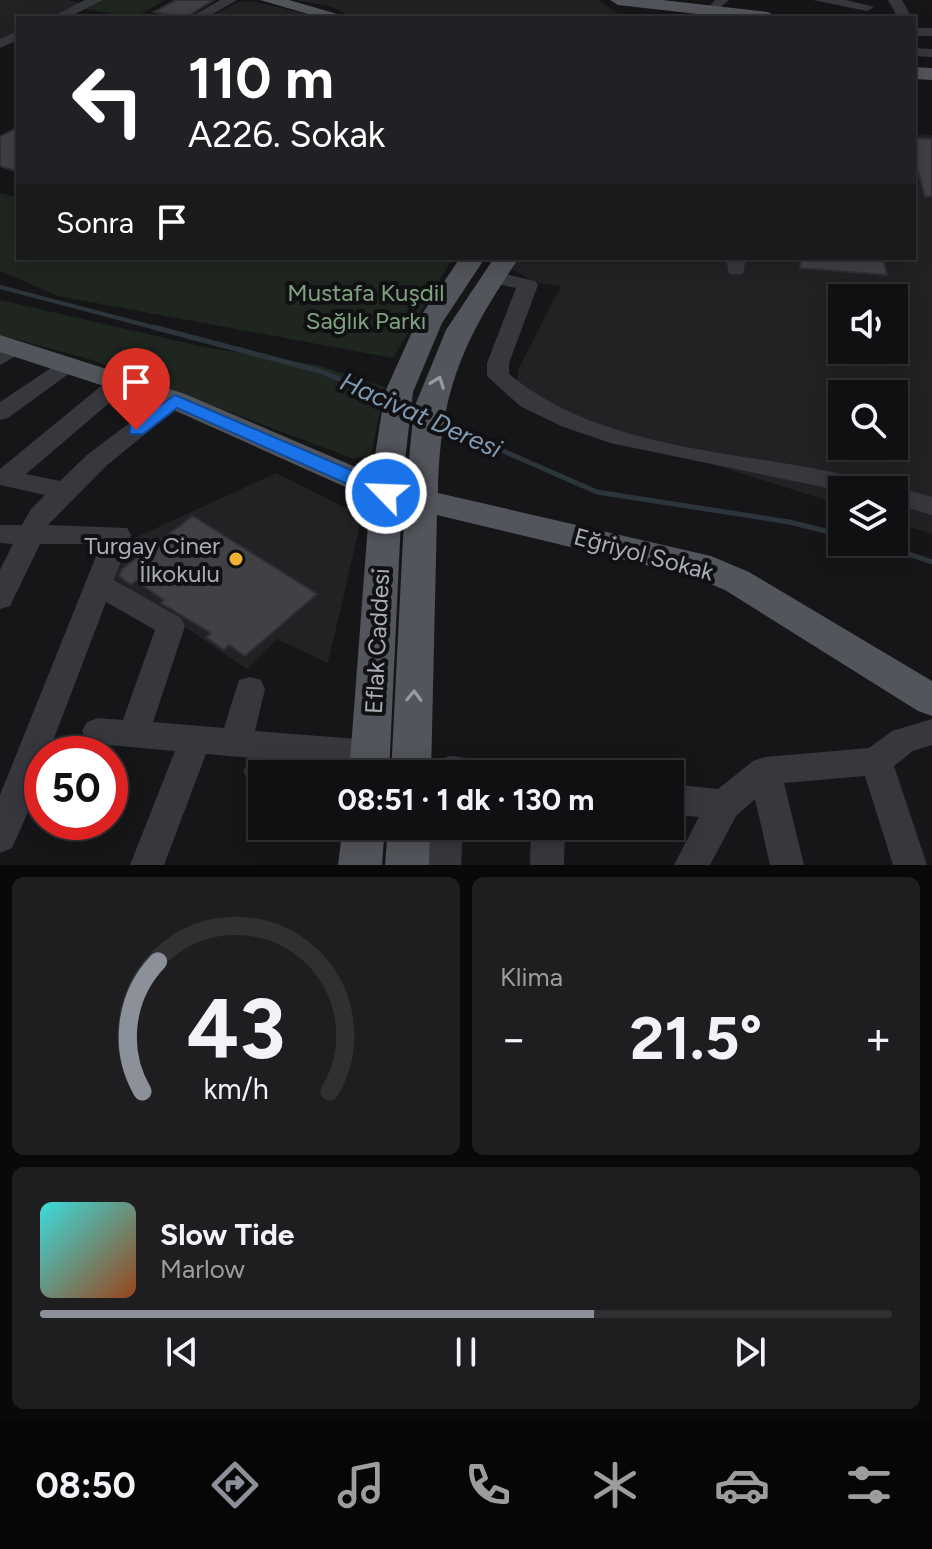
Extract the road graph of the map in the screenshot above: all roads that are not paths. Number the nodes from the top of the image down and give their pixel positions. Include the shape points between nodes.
1 (230, 0) edge
2 (268, 0) edge
3 (598, 0) edge
4 (684, 0) edge
5 (820, 0) edge
6 (91, 1) edge
7 (711, 6) edge
8 (628, 8) edge
9 (655, 8) edge
10 (865, 8) edge
11 (60, 16) edge
12 (200, 16) edge
13 (335, 16) edge
14 (761, 16) edge
15 (471, 260) edge
16 (498, 264) edge
17 (6, 350) edge
18 (66, 365) junction
19 (120, 382) junction
20 (175, 400) junction
21 (0, 413) edge
22 (2, 480) edge
23 (828, 481) edge
24 (386, 485) junction
25 (65, 491) junction
26 (422, 493) junction
27 (908, 499) edge
28 (932, 506) edge
29 (30, 533) junction
30 (0, 534) edge
31 (97, 583) junction
32 (0, 598) edge
33 (250, 689) dead end
34 (932, 700) edge
35 (98, 731) dead end
36 (932, 732) edge
37 (133, 735) junction
38 (194, 742) junction
39 (235, 745) junction
40 (342, 760) edge
41 (370, 760) edge
42 (412, 760) edge
43 (876, 761) junction
44 (765, 771) junction
45 (684, 801) edge
46 (724, 805) junction
47 (0, 837) edge
48 (363, 840) edge
49 (408, 840) edge
50 (445, 840) edge
51 (548, 840) edge
52 (147, 865) edge
53 (360, 865) edge
54 (407, 865) edge
55 (444, 865) edge
56 (547, 865) edge
57 (691, 865) edge
58 (787, 865) edge
59 (910, 865) edge

1 - 12 street
2 - 13 main road
3 - 8 main road
4 - 7 main road
5 - 10 street
6 - 11 street
7 - 9 main road
7 - 14 main road
8 - 9 main road
15 - 24 main road, Eflak Caddesi via 429,323 399,392
16 - 23 street via 528,285 498,363 498,376 527,402 599,431 666,449
26 -> 16 main road, Eflak Caddesi via 429,408 459,330
17 - 18 main road
18 - 19 main road
18 - 21 street
19 - 20 main road
19 - 22 street
20 - 24 main road
20 - 25 street
22 - 25 street
24 - 41 main road, Eflak Caddesi
25 - 29 street
26 - 34 main road, Eğriyol Sokak via 699,565 737,581
42 -> 26 main road, Eflak Caddesi
27 - 28 street
29 - 30 street
29 - 31 street via 118,535
29 - 32 street
31 - 37 street via 171,626
31 - 47 street
33 - 39 street
35 - 37 street
36 - 43 street via 903,741
37 - 38 street
38 - 39 street
38 - 52 street
39 - 40 street
43 - 44 street
43 - 59 street
44 - 46 street
44 - 58 street
45 - 46 street
46 - 57 street
48 - 53 main road
49 - 54 main road
50 - 55 street
51 - 56 street

